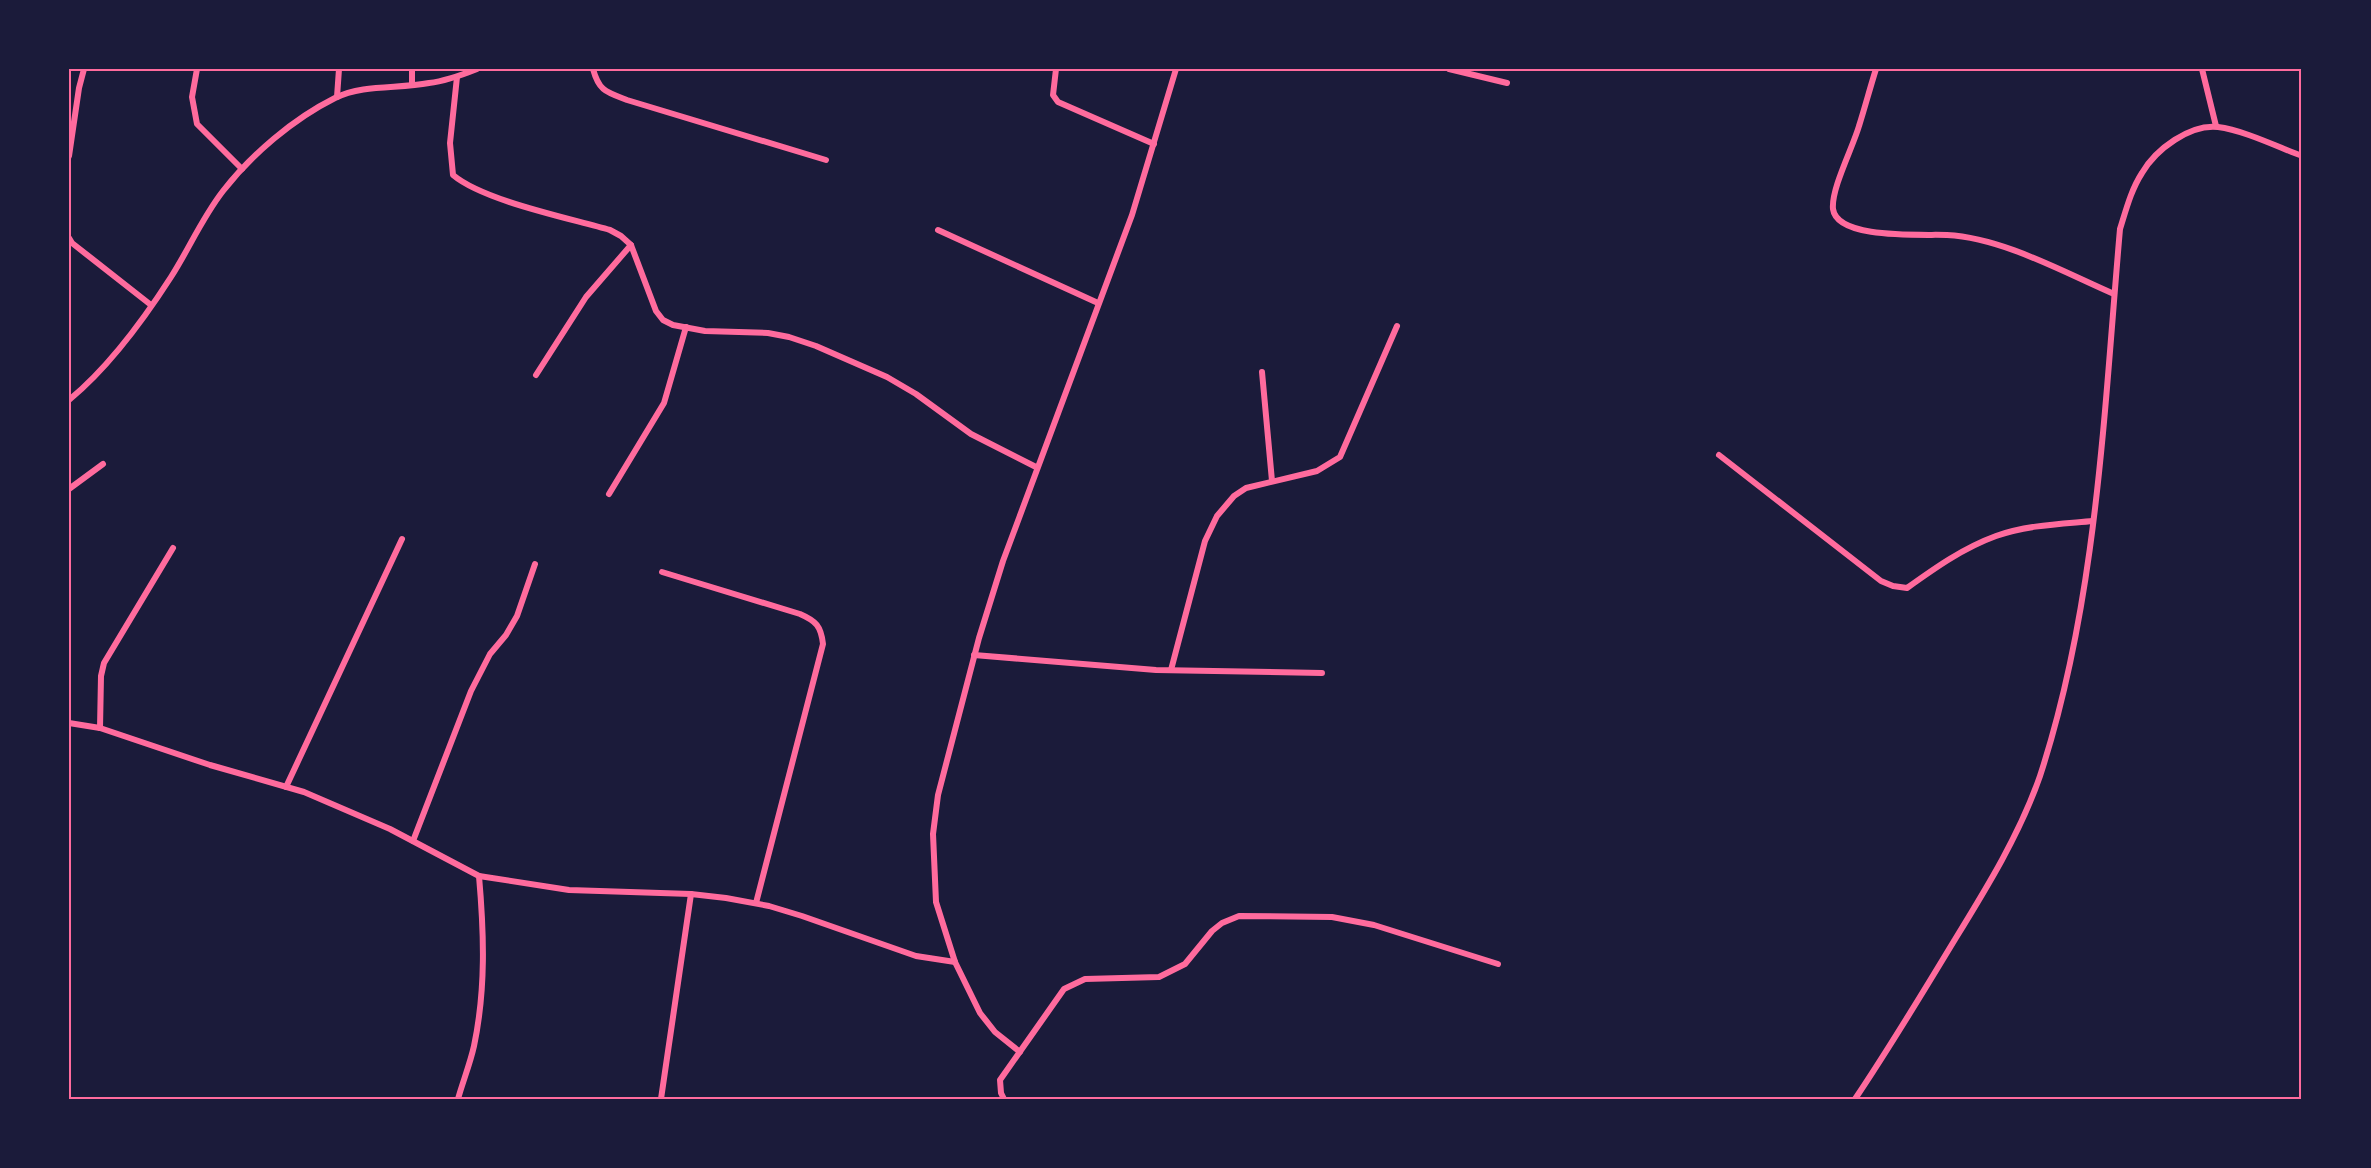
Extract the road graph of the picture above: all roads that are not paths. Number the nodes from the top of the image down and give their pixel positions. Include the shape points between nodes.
1 (84, 69) edge
2 (197, 69) edge
3 (339, 69) edge
4 (412, 69) edge
5 (477, 69) edge
6 (592, 69) edge
7 (1056, 69) edge
8 (1176, 69) edge
9 (1449, 69) edge
10 (1876, 69) edge
11 (2202, 69) edge
12 (457, 77) junction
13 (1507, 83) dead end
14 (412, 85) junction
15 (338, 97) junction
16 (2216, 126) junction
17 (1154, 144) junction
18 (69, 156) edge
19 (2302, 156) edge
20 (826, 160) dead end
21 (242, 169) junction
22 (938, 230) dead end
23 (69, 238) edge
24 (631, 245) junction
25 (2114, 294) junction
26 (1098, 303) junction
27 (151, 305) junction
28 (1396, 326) dead end
29 (686, 327) junction
30 (1262, 372) dead end
31 (536, 375) dead end
32 (69, 400) edge
33 (1719, 455) dead end
34 (103, 464) dead end
35 (1036, 467) junction
36 (1272, 481) junction
37 (69, 489) edge
38 (609, 494) dead end
39 (2093, 521) junction
40 (402, 539) dead end
41 (173, 548) dead end
42 (535, 564) dead end
43 (662, 572) dead end
44 (974, 655) junction
45 (1171, 670) junction
46 (1322, 673) dead end
47 (69, 723) edge
48 (100, 728) junction
49 (286, 787) junction
50 (413, 841) junction
51 (479, 876) junction
52 (691, 894) junction
53 (756, 903) junction
54 (955, 962) junction
55 (1498, 963) dead end
56 (1020, 1052) junction
57 (458, 1099) edge
58 (661, 1099) edge
59 (1004, 1099) edge
60 (1855, 1099) edge

1 - 18 street
2 - 21 street via 192,98 196,124
3 - 15 street
4 - 14 street
5 - 12 street
6 - 20 street via 604,91 627,100
7 - 17 street via 1053,95 1058,102
8 - 17 street
9 - 13 street
10 - 25 street via 1834,195 1833,210 1838,221 1852,229 1978,240 2007,248
11 - 16 street
12 - 14 street
12 - 24 street via 450,143 453,175 504,199 610,230
14 - 15 street via 365,89
15 - 21 street via 306,114
16 - 19 street
16 - 25 street via 2201,127 2180,136 2143,171 2128,200 2120,229
17 - 26 street
21 - 27 street via 218,199
22 - 26 street
23 - 27 street
24 - 29 street via 656,311 663,320
24 - 31 street via 586,297
25 - 39 street
26 - 35 street
27 - 32 street via 101,368
28 - 36 street via 1340,457 1317,471
29 - 35 street via 768,333 816,346 887,377 971,434
29 - 38 street via 664,403
30 - 36 street
33 - 39 street via 1881,581 1893,586 1907,588 1955,554 1996,536 2024,528
34 - 37 street
35 - 44 street
36 - 45 street via 1246,488 1217,516 1205,541
39 - 60 street via 2064,690 2039,777 2020,825 1980,898
40 - 49 street
41 - 48 street via 104,663
42 - 50 street via 517,616 490,654 471,691
43 - 53 street via 800,614 822,629 823,644
44 - 45 street
44 - 54 street via 938,795 933,834 936,902
45 - 46 street
47 - 48 street
48 - 49 street
49 - 50 street via 351,811
50 - 51 street
51 - 52 street via 569,890
51 - 57 street via 484,933 481,992 474,1046
52 - 53 street
52 - 58 street
53 - 54 street via 916,956
54 - 56 street via 980,1013 995,1032
55 - 56 street via 1374,925 1332,917 1239,916 1222,923 1185,963 1159,977 1085,979 1064,989
56 - 59 street via 1000,1080

